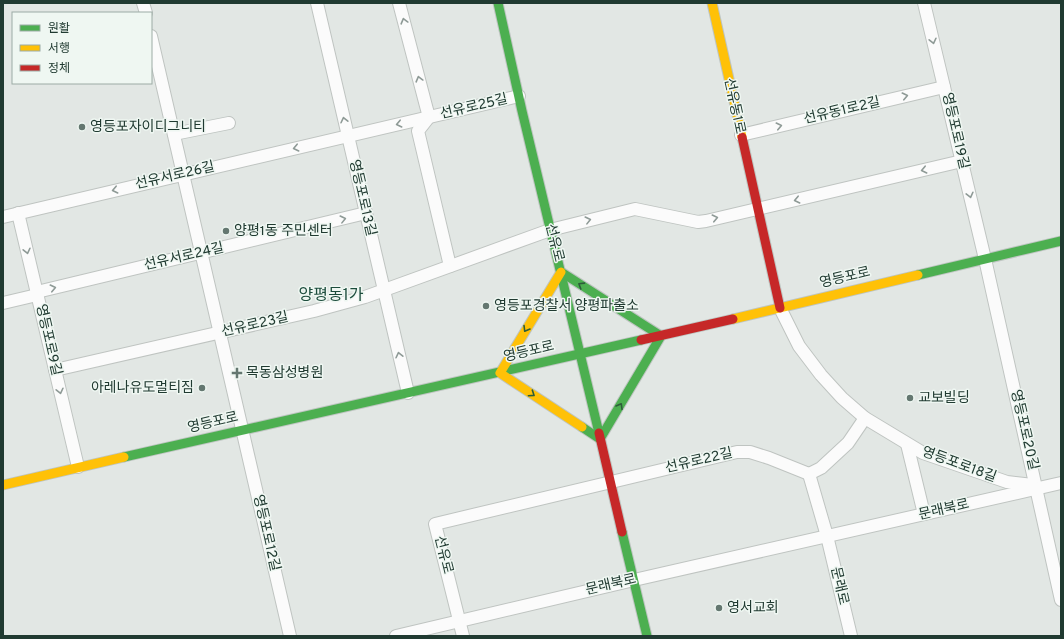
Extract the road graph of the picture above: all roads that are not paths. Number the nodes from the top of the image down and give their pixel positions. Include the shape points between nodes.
1 (317, 3) edge
2 (399, 3) edge
3 (498, 3) edge
4 (712, 3) edge
5 (924, 3) edge
6 (152, 40) edge
7 (944, 87) junction
8 (519, 96) junction
9 (428, 117) junction
10 (229, 123) dead end
11 (174, 134) junction
12 (741, 135) junction
13 (348, 136) junction
14 (962, 162) junction
15 (183, 174) junction
16 (758, 209) junction
17 (18, 213) junction
18 (366, 213) junction
19 (3, 217) edge
20 (550, 230) junction
21 (1061, 242) edge
22 (201, 253) junction
23 (985, 259) junction
24 (450, 266) junction
25 (561, 272) junction
26 (384, 290) junction
27 (37, 295) junction
28 (3, 303) edge
29 (780, 308) junction
30 (220, 333) junction
31 (661, 336) junction
32 (580, 355) junction
33 (55, 370) junction
34 (500, 373) junction
35 (408, 393) junction
36 (864, 418) junction
37 (242, 430) junction
38 (600, 439) junction
39 (907, 444) junction
40 (78, 467) junction
41 (809, 474) junction
42 (611, 483) junction
43 (1061, 483) edge
44 (3, 485) edge
45 (1037, 489) junction
46 (924, 514) junction
47 (827, 536) junction
48 (634, 580) junction
49 (1061, 600) edge
50 (459, 621) junction
51 (290, 636) edge
52 (396, 636) edge
53 (463, 636) edge
54 (647, 636) edge
55 (851, 636) edge

13 -> 1 street, 영등포로13길
9 -> 2 street, 선유로25길
3 - 8 main road, 선유로
4 - 12 main road, 선유동1로
5 -> 7 street, 영등포로19길
6 - 11 street, 영등포로12길
12 -> 7 street, 선유동1로2길
7 - 14 street, 영등포로19길
8 - 9 street, 선유로25길
8 - 20 main road, 선유로
9 -> 13 street, 선유로25길
9 - 24 street via 418,131
10 - 11 street
11 - 15 street, 영등포로12길
12 - 16 main road, 선유동1로
13 -> 15 street, 선유서로26길
13 - 18 street, 영등포로13길
14 -> 16 street
14 -> 23 street, 영등포로19길
15 -> 17 street, 선유서로26길
15 - 22 street, 영등포로12길
20 -> 16 street, 선유로23길 via 635,209 698,222
16 - 29 main road, 선유동1로
17 - 19 street, 선유서로26길
17 -> 27 street, 영등포로9길
22 -> 18 street, 선유서로24길
18 - 26 street, 영등포로13길
20 - 24 street, 선유로23길
20 - 25 main road, 선유로
21 - 23 main road, 영등포로
27 -> 22 street, 선유서로24길 via 41,291
22 - 30 street, 영등포로12길
23 - 29 main road, 영등포로
23 - 45 street, 영등포로20길
24 - 26 street, 선유로23길
31 -> 25 main road
25 - 32 main road, 선유로
25 -> 34 main road
26 - 30 street, 선유로23길 via 314,311
35 -> 26 street, 영등포로13길
27 - 28 street, 선유서로24길
27 - 33 street, 영등포로9길
29 - 31 main road, 영등포로
29 - 36 street, 영등포로18길 via 799,346 821,375
30 - 33 street, 선유로23길
30 - 37 street, 영등포로12길
31 - 32 main road, 영등포로
38 -> 31 main road
32 - 34 main road, 영등포로
32 - 38 main road, 선유로
33 -> 40 street, 영등포로9길
34 - 35 main road, 영등포로
34 -> 38 main road
35 - 37 main road, 영등포로
36 - 39 street, 영등포로18길
36 - 41 street via 848,443 821,468
37 - 40 main road, 영등포로
37 - 51 street, 영등포로12길
38 - 42 main road, 선유로
39 - 45 street, 영등포로18길 via 922,453 952,464 1007,482 1033,485
39 - 46 street
40 - 44 main road, 영등포로
41 - 42 street, 선유로22길 via 750,452 736,452
41 - 47 street
42 - 48 main road, 선유로
42 - 50 street, 선유로 via 435,524
43 - 45 street, 문래북로
45 - 46 street, 문래북로
45 - 49 street, 영등포로20길
46 - 47 street, 문래북로
47 - 48 street, 문래북로
47 - 55 street, 문래로
48 - 50 street, 문래북로
48 - 54 main road, 선유로
50 - 52 street, 문래북로
50 - 53 street

